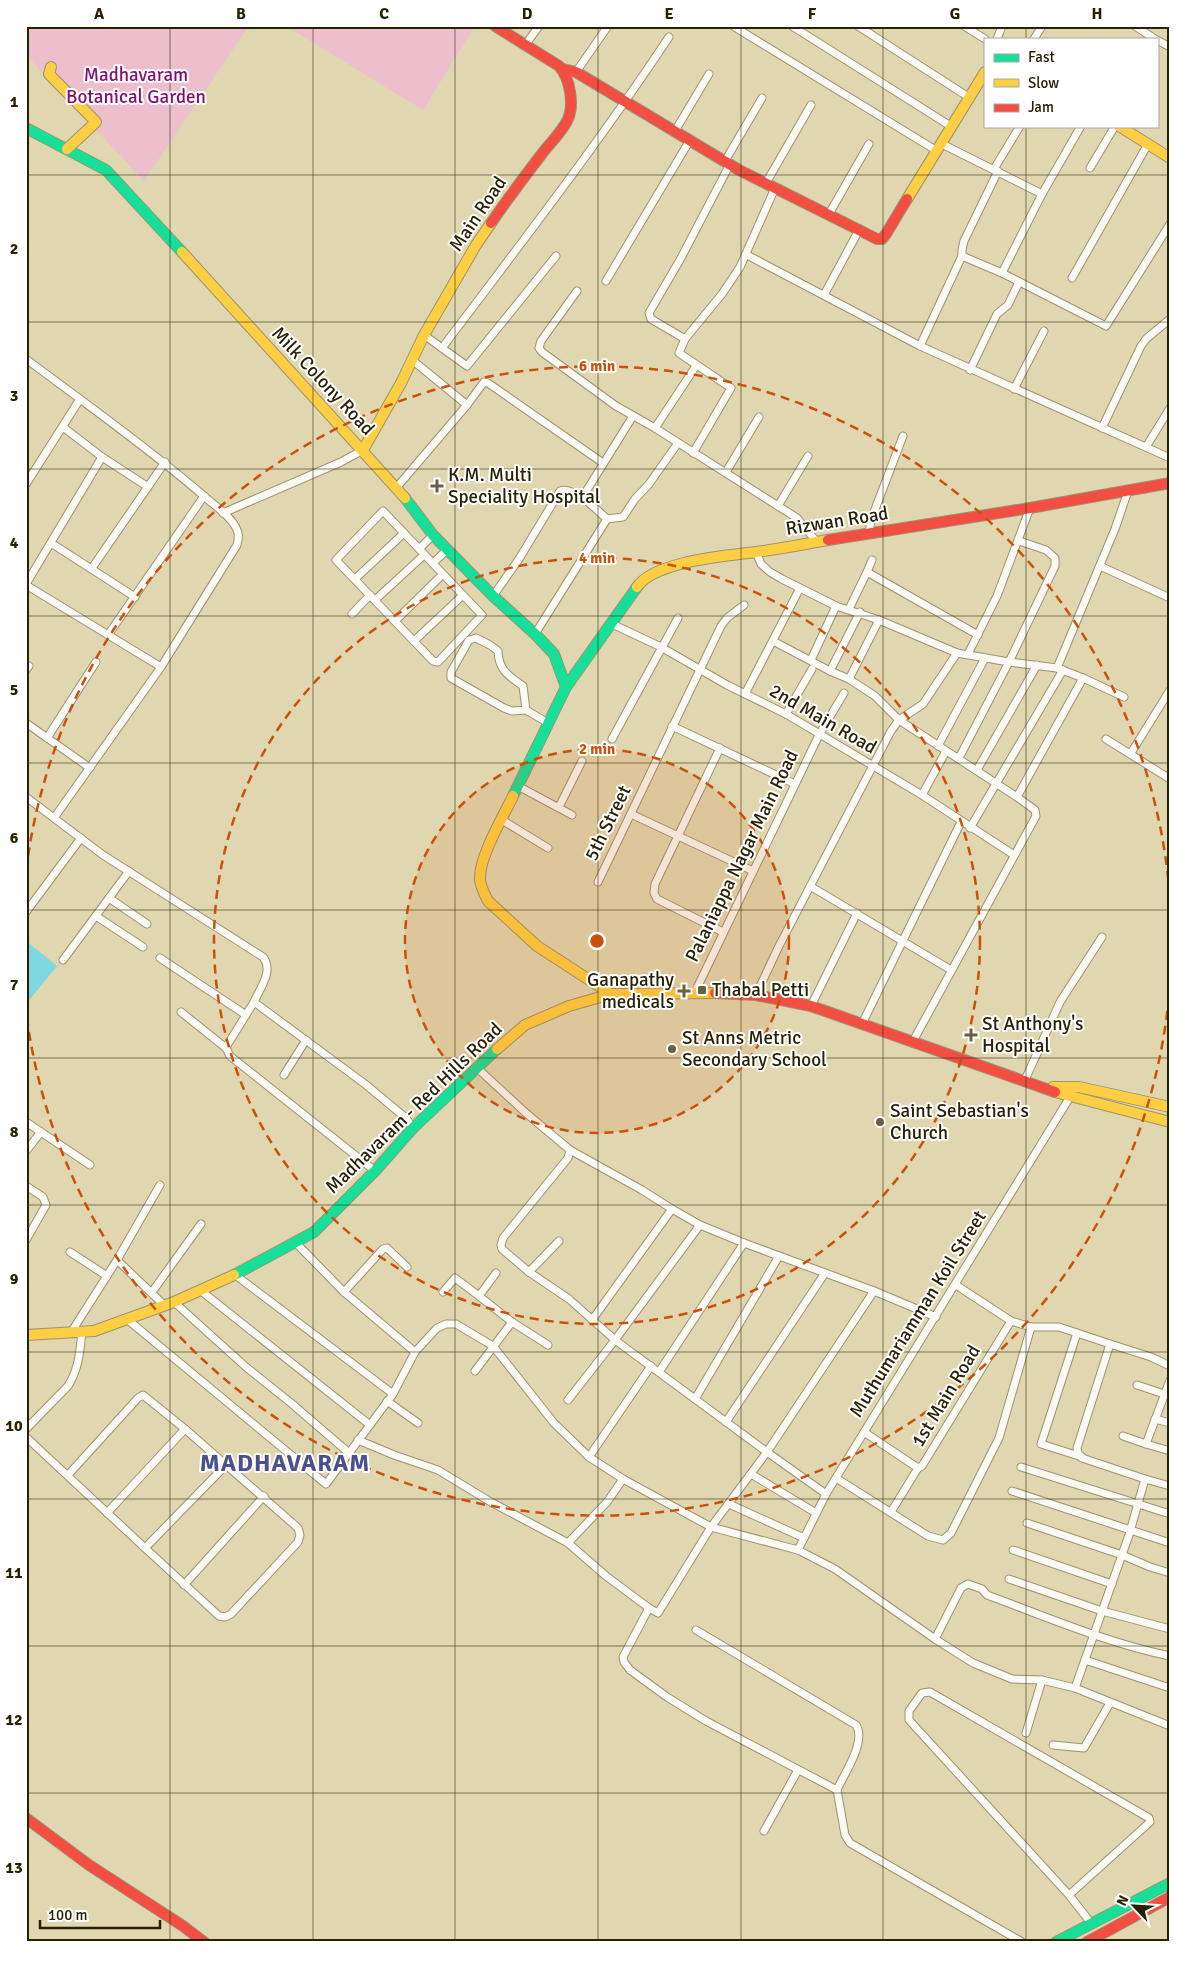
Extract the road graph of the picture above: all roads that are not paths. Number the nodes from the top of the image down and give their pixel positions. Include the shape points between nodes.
1 (495, 26) edge
2 (539, 26) edge
3 (608, 26) edge
4 (733, 26) edge
5 (792, 26) edge
6 (858, 26) edge
7 (964, 26) edge
8 (1002, 26) edge
9 (1042, 26) edge
10 (1135, 26) edge
11 (669, 37) dead end
12 (984, 38) edge
13 (997, 38) edge
14 (1035, 38) edge
15 (1154, 38) edge
16 (1158, 40) edge
17 (526, 44) junction
18 (1170, 48) edge
19 (51, 67) dead end
20 (563, 69) junction
21 (576, 72) junction
22 (709, 74) dead end
23 (984, 74) edge
24 (762, 98) dead end
25 (970, 98) junction
26 (626, 101) junction
27 (811, 105) dead end
28 (952, 127) junction
29 (26, 128) edge
30 (1019, 128) edge
31 (1080, 128) edge
32 (1119, 128) edge
33 (1122, 128) edge
34 (675, 131) junction
35 (690, 140) junction
36 (869, 144) dead end
37 (1148, 144) junction
38 (940, 148) junction
39 (67, 149) junction
40 (1170, 158) edge
41 (727, 163) junction
42 (1090, 168) dead end
43 (996, 170) junction
44 (770, 186) junction
45 (1042, 194) junction
46 (829, 214) junction
47 (1170, 224) edge
48 (859, 230) junction
49 (747, 255) junction
50 (556, 256) dead end
51 (962, 256) junction
52 (1002, 273) junction
53 (1072, 278) dead end
54 (606, 281) dead end
55 (1019, 282) junction
56 (577, 292) dead end
57 (824, 296) junction
58 (1170, 319) edge
59 (1044, 331) dead end
60 (424, 335) junction
61 (685, 340) junction
62 (920, 346) junction
63 (442, 348) junction
64 (412, 358) junction
65 (29, 361) edge
66 (696, 366) junction
67 (26, 370) edge
68 (970, 370) junction
69 (1014, 389) junction
70 (80, 399) junction
71 (467, 405) junction
72 (1170, 408) edge
73 (632, 416) junction
74 (759, 417) dead end
75 (63, 427) junction
76 (655, 428) junction
77 (1102, 428) junction
78 (903, 436) dead end
79 (678, 443) junction
80 (1146, 447) junction
81 (364, 450) junction
82 (694, 453) junction
83 (808, 456) dead end
84 (102, 457) junction
85 (1170, 458) edge
86 (165, 462) junction
87 (603, 463) junction
88 (726, 472) junction
89 (1170, 483) edge
90 (26, 484) edge
91 (148, 487) junction
92 (397, 487) junction
93 (1128, 491) junction
94 (204, 496) junction
95 (582, 498) junction
96 (778, 506) junction
97 (1030, 508) junction
98 (223, 513) junction
99 (607, 519) junction
100 (404, 533) junction
101 (869, 533) junction
102 (434, 535) junction
103 (816, 541) junction
104 (1019, 541) junction
105 (51, 543) junction
106 (419, 549) junction
107 (448, 549) junction
108 (756, 552) junction
109 (424, 555) junction
110 (872, 560) dead end
111 (433, 563) junction
112 (1100, 566) junction
113 (92, 568) junction
114 (867, 572) junction
115 (442, 575) junction
116 (355, 580) junction
117 (26, 584) edge
118 (800, 588) junction
119 (463, 596) junction
120 (493, 596) junction
121 (135, 597) junction
122 (372, 598) junction
123 (1170, 598) edge
124 (744, 604) dead end
125 (836, 606) junction
126 (849, 609) junction
127 (860, 612) junction
128 (352, 614) dead end
129 (678, 618) dead end
130 (879, 620) junction
131 (395, 621) junction
132 (610, 623) junction
133 (536, 634) junction
134 (978, 634) junction
135 (108, 635) junction
136 (773, 640) junction
137 (414, 641) junction
138 (661, 647) junction
139 (957, 652) junction
140 (968, 654) junction
141 (985, 658) junction
142 (811, 660) junction
143 (96, 662) dead end
144 (1009, 662) junction
145 (1037, 665) junction
146 (161, 667) junction
147 (812, 669) dead end
148 (1060, 669) junction
149 (700, 670) junction
150 (830, 671) junction
151 (1084, 678) junction
152 (849, 680) junction
153 (566, 687) junction
154 (1170, 690) edge
155 (844, 693) dead end
156 (745, 694) junction
157 (1124, 697) dead end
158 (526, 710) junction
159 (786, 714) junction
160 (899, 720) junction
161 (26, 723) edge
162 (548, 723) junction
163 (672, 726) junction
164 (819, 735) junction
165 (47, 738) junction
166 (612, 739) dead end
167 (1106, 739) dead end
168 (938, 746) junction
169 (720, 748) junction
170 (946, 751) junction
171 (1130, 753) junction
172 (959, 758) junction
173 (582, 761) dead end
174 (874, 766) junction
175 (90, 768) junction
176 (976, 770) junction
177 (1170, 779) edge
178 (996, 783) junction
179 (795, 784) junction
180 (518, 786) junction
181 (922, 795) junction
182 (26, 797) edge
183 (1017, 797) junction
184 (559, 807) junction
185 (631, 814) junction
186 (572, 815) dead end
187 (54, 818) junction
188 (502, 820) junction
189 (961, 822) junction
190 (970, 828) junction
191 (678, 836) junction
192 (81, 838) junction
193 (548, 848) dead end
194 (1014, 855) junction
195 (129, 871) junction
196 (753, 871) junction
197 (598, 882) dead end
198 (810, 886) junction
199 (109, 898) junction
200 (26, 912) edge
201 (857, 913) junction
202 (96, 916) junction
203 (147, 924) dead end
204 (723, 932) junction
205 (1102, 937) dead end
206 (904, 940) junction
207 (143, 947) dead end
208 (160, 958) dead end
209 (63, 960) dead end
210 (951, 970) junction
211 (695, 992) junction
212 (611, 994) junction
213 (756, 995) junction
214 (254, 1002) junction
215 (811, 1006) junction
216 (181, 1012) dead end
217 (246, 1015) junction
218 (862, 1024) junction
219 (306, 1040) junction
220 (912, 1043) junction
221 (226, 1048) junction
222 (476, 1067) junction
223 (284, 1075) dead end
224 (1024, 1080) junction
225 (1046, 1088) junction
226 (1070, 1097) junction
227 (1170, 1107) edge
228 (26, 1122) edge
229 (1170, 1122) edge
230 (413, 1128) junction
231 (41, 1132) junction
232 (570, 1150) junction
233 (26, 1151) edge
234 (90, 1165) dead end
235 (375, 1171) junction
236 (160, 1185) dead end
237 (26, 1186) edge
238 (672, 1209) junction
239 (201, 1224) dead end
240 (700, 1224) junction
241 (26, 1240) edge
242 (559, 1240) dead end
243 (296, 1243) junction
244 (744, 1243) junction
245 (70, 1252) dead end
246 (779, 1256) junction
247 (117, 1260) junction
248 (407, 1267) dead end
249 (529, 1272) junction
250 (496, 1273) dead end
251 (825, 1273) junction
252 (234, 1274) junction
253 (107, 1276) junction
254 (956, 1285) junction
255 (200, 1290) junction
256 (874, 1291) junction
257 (152, 1292) junction
258 (344, 1292) junction
259 (443, 1292) dead end
260 (479, 1296) junction
261 (174, 1302) junction
262 (164, 1306) junction
263 (936, 1317) junction
264 (128, 1320) junction
265 (592, 1320) junction
266 (1011, 1321) junction
267 (512, 1322) junction
268 (1031, 1327) junction
269 (77, 1331) junction
270 (1077, 1333) junction
271 (26, 1335) edge
272 (615, 1340) junction
273 (1110, 1344) junction
274 (548, 1345) dead end
275 (493, 1346) junction
276 (415, 1352) junction
277 (651, 1366) junction
278 (1170, 1366) edge
279 (475, 1371) dead end
280 (659, 1372) junction
281 (1170, 1380) edge
282 (1137, 1384) dead end
283 (393, 1394) junction
284 (1167, 1396) edge
285 (695, 1399) junction
286 (568, 1400) dead end
287 (387, 1401) junction
288 (1155, 1419) junction
289 (726, 1422) junction
290 (418, 1423) dead end
291 (1170, 1424) edge
292 (370, 1425) junction
293 (26, 1429) edge
294 (185, 1429) junction
295 (864, 1432) junction
296 (1123, 1436) dead end
297 (26, 1437) edge
298 (358, 1440) junction
299 (1146, 1444) junction
300 (1170, 1451) edge
301 (767, 1452) junction
302 (349, 1453) junction
303 (589, 1457) junction
304 (1082, 1458) junction
305 (226, 1464) junction
306 (1021, 1467) dead end
307 (918, 1468) junction
308 (751, 1474) junction
309 (68, 1475) junction
310 (836, 1478) junction
311 (623, 1479) junction
312 (1146, 1479) junction
313 (1170, 1486) edge
314 (1012, 1491) dead end
315 (826, 1494) junction
316 (264, 1496) junction
317 (729, 1504) junction
318 (1138, 1505) junction
319 (891, 1512) junction
320 (107, 1513) junction
321 (816, 1514) junction
322 (1170, 1514) edge
323 (1027, 1523) dead end
324 (711, 1527) junction
325 (1131, 1530) junction
326 (804, 1538) junction
327 (568, 1543) junction
328 (1170, 1543) edge
329 (145, 1548) junction
330 (798, 1550) junction
331 (1013, 1550) dead end
332 (1122, 1555) junction
333 (1170, 1573) edge
334 (1009, 1579) dead end
335 (1112, 1584) junction
336 (184, 1585) junction
337 (649, 1608) junction
338 (1102, 1611) junction
339 (1170, 1629) edge
340 (696, 1630) dead end
341 (1094, 1635) junction
342 (935, 1639) junction
343 (1170, 1656) edge
344 (1085, 1660) junction
345 (1042, 1680) junction
346 (1075, 1688) junction
347 (1170, 1688) edge
348 (1110, 1703) junction
349 (1170, 1727) edge
350 (1026, 1733) dead end
351 (1053, 1745) dead end
352 (798, 1770) junction
353 (837, 1790) junction
354 (26, 1818) edge
355 (764, 1831) dead end
356 (1170, 1883) edge
357 (1069, 1895) junction
358 (1170, 1897) edge
359 (1128, 1904) junction
360 (1133, 1917) junction
361 (1091, 1924) junction
362 (200, 1940) edge
363 (1022, 1942) edge
364 (1056, 1942) edge
365 (1088, 1942) edge

1 - 17 main road
2 - 17 street
3 - 21 street
4 - 38 street
5 - 28 street
6 - 25 street
7 - 12 street
8 - 13 street
9 - 14 street
10 - 15 street
11 - 26 street
16 - 18 street
17 - 20 main road
19 - 39 main road via 49,74 96,122
20 - 21 main road
20 - 60 main road, Main Road via 570,97 568,120 476,245
21 - 26 main road
22 - 34 street
23 - 25 main road
24 - 41 street
25 - 28 main road
26 - 34 main road
26 - 63 street
27 - 44 street
28 - 38 main road
29 - 39 main road, Milk Colony Road
30 - 43 street
31 - 45 street
32 - 42 street
33 - 37 main road
34 - 35 main road
35 - 41 main road
35 - 54 street
36 - 46 street
37 - 40 main road
37 - 53 street
38 - 43 street
38 - 48 main road via 882,239
39 - 81 main road, Milk Colony Road via 106,170
41 - 44 main road
41 - 61 street via 681,258 649,313 651,318
43 - 45 street
43 - 51 street via 964,241
44 - 46 main road
44 - 49 street
45 - 52 street
46 - 48 main road
47 - 55 street via 1106,326
48 - 57 street
49 - 57 street
49 - 61 street via 722,294
50 - 63 street via 467,366
51 - 52 street
51 - 62 street
52 - 55 street
55 - 68 street via 1008,305 997,314
56 - 73 street via 539,344 540,350
57 - 62 street
58 - 77 street via 1141,346
59 - 69 street
60 - 63 street
60 - 64 main road, Main Road
61 - 66 street via 678,352
62 - 68 street
64 - 71 street
64 - 81 main road, Main Road
65 - 67 street
65 - 70 street
66 - 76 street
66 - 82 street via 730,387 731,391
68 - 69 street
69 - 77 street
70 - 75 street
70 - 86 street
71 - 87 street via 484,382 488,383
71 - 92 street
72 - 80 street
73 - 76 street
73 - 87 street
74 - 88 street
75 - 84 street
75 - 90 street
76 - 79 street
77 - 80 street
78 - 101 street
79 - 82 street
79 - 99 street via 623,517
80 - 85 street
81 - 92 main road, Milk Colony Road
81 - 98 street
82 - 88 street
83 - 96 street
84 - 91 street
84 - 105 street
86 - 91 street
86 - 94 street
87 - 95 street
88 - 96 street
89 - 93 main road, Rizwan Road
91 - 113 street
92 - 102 main road, Milk Colony Road
93 - 97 main road, Rizwan Road
93 - 112 street
94 - 98 street
94 - 121 street
95 - 99 street
95 - 120 street via 567,490 560,491
96 - 103 street via 797,518
97 - 101 main road, Rizwan Road
97 - 104 street
98 - 146 street via 237,528 237,545
99 - 133 street
100 - 106 street
100 - 116 street
100 - 116 street via 383,511 336,560
101 - 103 main road, Rizwan Road
102 - 106 street
102 - 107 main road, Milk Colony Road
103 - 108 main road, Rizwan Road
104 - 134 street
104 - 144 street via 1046,550 1056,560
105 - 113 street
105 - 117 street
106 - 109 street
107 - 111 street
107 - 120 main road, Milk Colony Road
108 - 118 street via 770,572
108 - 132 main road, Rizwan Road via 677,565 650,576 636,587
109 - 111 street
109 - 122 street
110 - 114 street
111 - 115 street
112 - 123 street
112 - 148 street
113 - 121 street
114 - 126 street
114 - 134 street
115 - 119 street
115 - 131 street
116 - 122 street
117 - 135 street
118 - 125 street
118 - 136 street
119 - 137 street
119 - 137 street via 482,615 438,662 433,661
120 - 133 main road, Milk Colony Road
121 - 135 street
122 - 128 street
122 - 131 street
124 - 149 street, 5th Street via 724,622
125 - 126 street
125 - 142 street
126 - 127 street
127 - 130 street
127 - 150 street
129 - 138 street
130 - 139 street
130 - 152 street
131 - 137 street
132 - 138 street, 2nd Main Road
132 - 153 main road, Rizwan Road
133 - 153 main road, Milk Colony Road via 554,654
134 - 140 street
135 - 146 street
136 - 142 street
136 - 156 street
138 - 149 street, 2nd Main Road
138 - 166 street
139 - 140 street
139 - 160 street via 923,704
140 - 141 street
141 - 144 street
141 - 168 street
142 - 150 street
143 - 165 street
144 - 145 street
144 - 172 street
145 - 148 street
145 - 176 street
146 - 175 street
147 - 159 street
148 - 151 street
148 - 178 street
149 - 156 street, 2nd Main Road
149 - 163 street, 5th Street
150 - 152 street
151 - 157 street
151 - 183 street
152 - 160 street via 879,699
153 - 162 main road, Rizwan Road
154 - 171 street
155 - 164 street, Palaniappa Nagar Main Road
156 - 159 street, 2nd Main Road
158 - 158 street via 504,708 451,678 451,672 470,640 476,638 498,651 498,663 506,674 523,686
158 - 162 street
159 - 164 street, 2nd Main Road
160 - 168 street
160 - 174 street
161 - 165 street
162 - 180 main road, Rizwan Road
163 - 169 street
163 - 185 street, 5th Street
164 - 174 street, 2nd Main Road
164 - 179 street, Palaniappa Nagar Main Road
165 - 175 street
167 - 171 street
168 - 170 street
169 - 179 street
169 - 191 street
170 - 172 street
170 - 181 street
171 - 177 street
172 - 176 street
173 - 184 street
174 - 181 street, 2nd Main Road
174 - 198 street
175 - 187 street
176 - 178 street
178 - 183 street
178 - 190 street
179 - 196 street, Palaniappa Nagar Main Road
180 - 184 street
180 - 188 main road, Rizwan Road
181 - 189 street, 2nd Main Road
182 - 187 street
183 - 194 street via 1037,814
184 - 186 street
185 - 191 street
185 - 197 street, 5th Street
187 - 192 street
188 - 193 street
188 - 212 main road, Rizwan Road via 481,865 480,879 488,901 537,946
189 - 190 street, 2nd Main Road
189 - 206 street
190 - 194 street, 2nd Main Road
191 - 196 street
191 - 204 street via 654,893 657,898
192 - 195 street
192 - 200 street
194 - 210 street
195 - 199 street
195 - 214 street via 263,957 268,963 268,971
196 - 204 street, Palaniappa Nagar Main Road
198 - 201 street
198 - 213 street
199 - 202 street
199 - 203 street
201 - 206 street
201 - 215 street
202 - 207 street
202 - 209 street
204 - 211 street, Palaniappa Nagar Main Road
205 - 224 street via 1060,1002
206 - 210 street
206 - 218 street
208 - 217 street
210 - 220 street
211 - 212 main road, Madhavaram - Red Hills Road
211 - 213 main road, Madhavaram - Red Hills Road
212 - 222 main road, Madhavaram - Red Hills Road via 569,1006 525,1025
213 - 215 main road, Madhavaram - Red Hills Road
214 - 217 street
214 - 219 street
215 - 218 main road, Madhavaram - Red Hills Road
216 - 221 street
217 - 221 street
218 - 220 main road, Madhavaram - Red Hills Road
219 - 223 street
219 - 230 street via 365,1084 406,1118
220 - 224 main road, Madhavaram - Red Hills Road
221 - 235 street via 234,1060
222 - 230 main road, Madhavaram - Red Hills Road
222 - 232 street
224 - 225 main road, Madhavaram - Red Hills Road
225 - 226 main road, Madhavaram - Red Hills Road
225 - 227 main road, Madhavaram - Red Hills Road via 1079,1087
226 - 229 main road, Madhavaram - Red Hills Road
226 - 254 street, Muthumariamman Koil Street
228 - 231 street
230 - 235 main road, Madhavaram - Red Hills Road
231 - 233 street
231 - 234 street
232 - 238 street
232 - 249 street via 568,1158 503,1238 501,1245 505,1252
235 - 243 main road, Madhavaram - Red Hills Road via 314,1232
236 - 247 street
237 - 241 street via 43,1197 46,1205
238 - 240 street
238 - 265 street
239 - 257 street
240 - 244 street
240 - 272 street
242 - 249 street
243 - 252 main road, Madhavaram - Red Hills Road
243 - 258 street
244 - 246 street
244 - 280 street
245 - 253 street
246 - 251 street
246 - 285 street
247 - 253 street
247 - 257 street
248 - 258 street via 387,1248 383,1249
249 - 265 street via 569,1299
250 - 260 street
251 - 256 street
251 - 289 street
252 - 255 main road, Madhavaram - Red Hills Road
252 - 283 street
253 - 269 street
254 - 263 street, Muthumariamman Koil Street
254 - 266 street
255 - 261 main road, Madhavaram - Red Hills Road
255 - 292 street
256 - 263 street
256 - 301 street
257 - 262 street
258 - 276 street
259 - 260 street via 455,1278
260 - 267 street
261 - 262 main road, Madhavaram - Red Hills Road
261 - 302 street
262 - 264 main road, Madhavaram - Red Hills Road
263 - 295 street, Muthumariamman Koil Street
264 - 269 main road, Madhavaram - Red Hills Road via 94,1331
264 - 302 street via 326,1484
265 - 272 street
266 - 268 street
266 - 307 street, 1st Main Road
267 - 274 street
267 - 275 street
268 - 270 street via 1059,1327
268 - 319 street via 999,1438 951,1533 943,1540 935,1539
269 - 271 main road, Madhavaram - Red Hills Road
269 - 293 street via 80,1357 73,1379
270 - 273 street
270 - 304 street via 1041,1444
272 - 277 street
272 - 286 street
273 - 278 street
273 - 304 street via 1077,1448
275 - 276 street via 456,1324 446,1324 437,1328
275 - 279 street
275 - 303 street via 554,1423
276 - 283 street
277 - 280 street
277 - 303 street
280 - 285 street
281 - 284 street
282 - 284 street
283 - 287 street
284 - 288 street
285 - 289 street
287 - 290 street
287 - 292 street
288 - 291 street
288 - 299 street
289 - 301 street
292 - 298 street
294 - 305 street
294 - 309 street via 143,1395
294 - 320 street
295 - 307 street, 1st Main Road
295 - 310 street, Muthumariamman Koil Street
296 - 299 street
297 - 309 street
298 - 302 street
298 - 327 street via 438,1470 489,1502
299 - 300 street
301 - 308 street
301 - 315 street
303 - 311 street
304 - 312 street
305 - 316 street
305 - 329 street
306 - 318 street
307 - 319 street
308 - 317 street
308 - 321 street
309 - 320 street
310 - 315 street, Muthumariamman Koil Street
310 - 319 street
311 - 324 street
311 - 327 street via 607,1502
312 - 313 street
312 - 318 street
314 - 325 street
315 - 321 street, Muthumariamman Koil Street
316 - 336 street
316 - 336 street via 298,1528 298,1542 225,1617 219,1616
317 - 324 street
317 - 326 street
318 - 322 street
318 - 325 street
320 - 329 street
321 - 326 street, Muthumariamman Koil Street
323 - 332 street
324 - 330 street
324 - 337 street via 658,1613
325 - 328 street
325 - 332 street
326 - 330 street, Muthumariamman Koil Street
327 - 337 street
329 - 336 street
330 - 342 street via 835,1569
331 - 335 street
332 - 333 street
332 - 335 street
334 - 338 street
335 - 338 street
337 - 352 street via 625,1651 626,1666 706,1721
338 - 339 street
338 - 341 street
340 - 353 street via 856,1726 860,1742
341 - 342 street via 987,1595 982,1589 968,1584 961,1588
341 - 343 street
341 - 344 street
342 - 345 street via 973,1663 1012,1679
344 - 346 street
344 - 347 street
345 - 346 street
345 - 350 street
346 - 348 street
348 - 349 street
348 - 351 street via 1084,1748
352 - 353 street
352 - 355 street
353 - 363 street via 845,1835 850,1843
354 - 362 main road
356 - 359 main road
357 - 357 street via 910,1720 909,1711 922,1693 930,1692 1149,1818 1150,1822
357 - 361 street
358 - 360 main road
359 - 360 main road
359 - 361 main road
360 - 365 main road
361 - 364 main road

